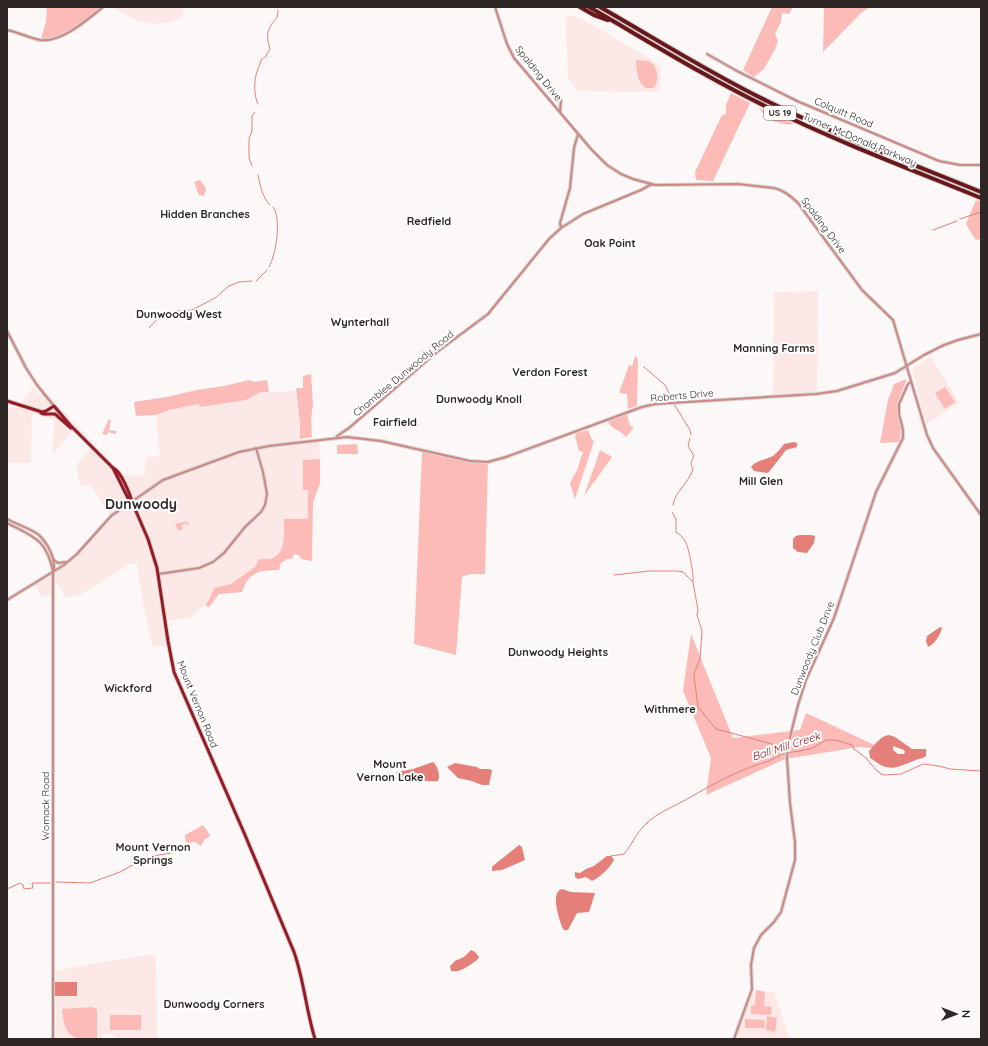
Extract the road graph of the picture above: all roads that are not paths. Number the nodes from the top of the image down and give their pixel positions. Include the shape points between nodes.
1 (103, 7) edge
2 (495, 7) edge
3 (580, 7) edge
4 (589, 7) edge
5 (600, 7) edge
6 (612, 20) junction
7 (7, 30) edge
8 (707, 54) dead end
9 (561, 100) dead end
10 (560, 112) junction
11 (578, 134) junction
12 (981, 165) edge
13 (652, 184) junction
14 (981, 192) edge
15 (981, 198) edge
16 (561, 228) junction
17 (7, 331) edge
18 (981, 334) edge
19 (906, 367) junction
20 (911, 382) junction
21 (7, 401) edge
22 (54, 406) junction
23 (40, 411) junction
24 (348, 429) junction
25 (75, 430) junction
26 (336, 437) junction
27 (347, 437) junction
28 (256, 448) junction
29 (132, 502) junction
30 (981, 514) edge
31 (7, 519) edge
32 (7, 524) edge
33 (54, 559) junction
34 (67, 562) junction
35 (54, 572) junction
36 (159, 574) junction
37 (7, 600) edge
38 (53, 1039) edge
39 (315, 1039) edge
40 (734, 1039) edge

1 - 7 street via 83,23 53,39 39,40
2 - 10 street, Spalding Drive via 513,56
3 - 6 highway via 604,19
4 - 6 highway, Turner McDonald Parkway / US 19
5 - 14 highway, Turner McDonald Parkway / US 19 via 717,75 771,103
6 - 15 highway, Turner McDonald Parkway / US 19 via 720,83 781,114
8 - 12 street, Colquitt Road via 797,101 939,161
9 - 10 street
10 - 11 street, Spalding Drive
11 - 13 street, Spalding Drive via 613,170
11 - 16 street
13 - 16 street, Chamblee Dunwoody Road via 583,214
13 - 19 street, Spalding Drive via 757,185 779,189 792,198 804,210 862,290 893,320
16 - 24 street, Chamblee Dunwoody Road via 549,239 488,314 437,352
17 - 22 street, Mount Vernon Road via 26,368
18 - 19 street, Roberts Drive via 943,346
19 - 20 street, Spalding Drive
19 - 27 street, Roberts Drive via 895,373 826,393 651,404 488,462 466,461 381,441
20 - 30 street, Spalding Drive via 930,442
20 - 40 street, Dunwoody Club Drive via 899,404 902,438 876,492 834,618 806,680 798,705 787,758 795,860 780,912 762,933 754,948 751,966 752,989
21 - 23 main road
22 - 23 main road via 45,412
22 - 25 main road, Mount Vernon Road
23 - 25 main road via 44,414 55,414
24 - 26 street, Chamblee Dunwoody Road
24 - 27 street, Chamblee Dunwoody Road
25 - 29 main road, Mount Vernon Road via 113,468
26 - 27 street, Roberts Drive
26 - 28 street, Chamblee Dunwoody Road
28 - 29 street, Chamblee Dunwoody Road via 174,475
28 - 36 street via 267,494 261,512 213,562 199,568
29 - 34 street, Chamblee Dunwoody Road via 109,518
29 - 36 main road, Mount Vernon Road
31 - 33 street via 39,535
32 - 35 street via 38,541 45,549
33 - 34 street via 58,563
33 - 35 street, Womack Road
34 - 35 street, Chamblee Dunwoody Road
35 - 37 street, Chamblee Dunwoody Road
35 - 38 street, Womack Road
36 - 39 main road, Mount Vernon Road via 174,672 294,952

